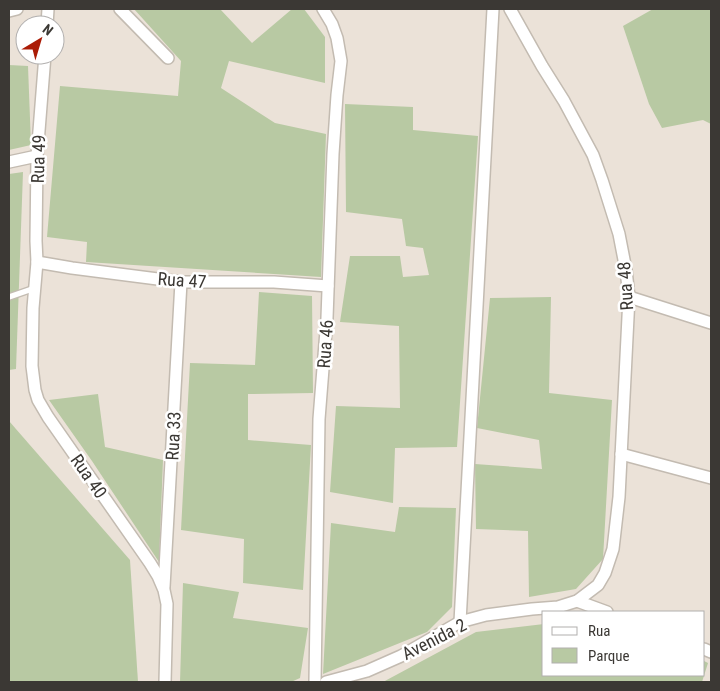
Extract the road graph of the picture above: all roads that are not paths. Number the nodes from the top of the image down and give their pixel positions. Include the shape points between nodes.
1 (17, 9) edge
2 (120, 9) edge
3 (324, 9) edge
4 (494, 9) edge
5 (510, 9) edge
6 (9, 11) edge
7 (168, 58) dead end
8 (44, 65) edge
9 (38, 156) junction
10 (9, 162) edge
11 (37, 262) junction
12 (181, 282) junction
13 (328, 286) junction
14 (35, 288) junction
15 (9, 297) edge
16 (629, 297) junction
17 (711, 323) edge
18 (620, 454) junction
19 (711, 478) edge
20 (598, 585) joint
21 (164, 590) junction
22 (577, 601) junction
23 (604, 611) edge
24 (460, 622) junction
25 (336, 681) edge
26 (165, 682) edge
27 (315, 682) edge

1 - 6 street
2 - 7 street
3 - 13 street, Rua 46 via 337,38 341,61 333,154
4 - 24 street
5 - 16 street, Rua 48 via 593,156 619,234
8 - 9 street, Rua 49
9 - 10 street
9 - 11 street, Rua 49
11 - 12 street, Rua 47
11 - 14 street, Rua 40
12 - 13 street, Rua 47 via 274,282
12 - 21 street, Rua 33
13 - 27 street, Rua 46 via 319,419
14 - 15 lane
14 - 21 street, Rua 40 via 32,366 38,400 150,563
16 - 17 street
16 - 18 street, Rua 48
18 - 19 street
18 - 20 street, Rua 48 via 613,549 606,573
20 - 22 street, Avenida 2
21 - 26 street, Rua 40 via 167,604
22 - 23 street
22 - 24 street, Avenida 2 via 558,607 486,615
24 - 25 street, Avenida 2 via 401,656

